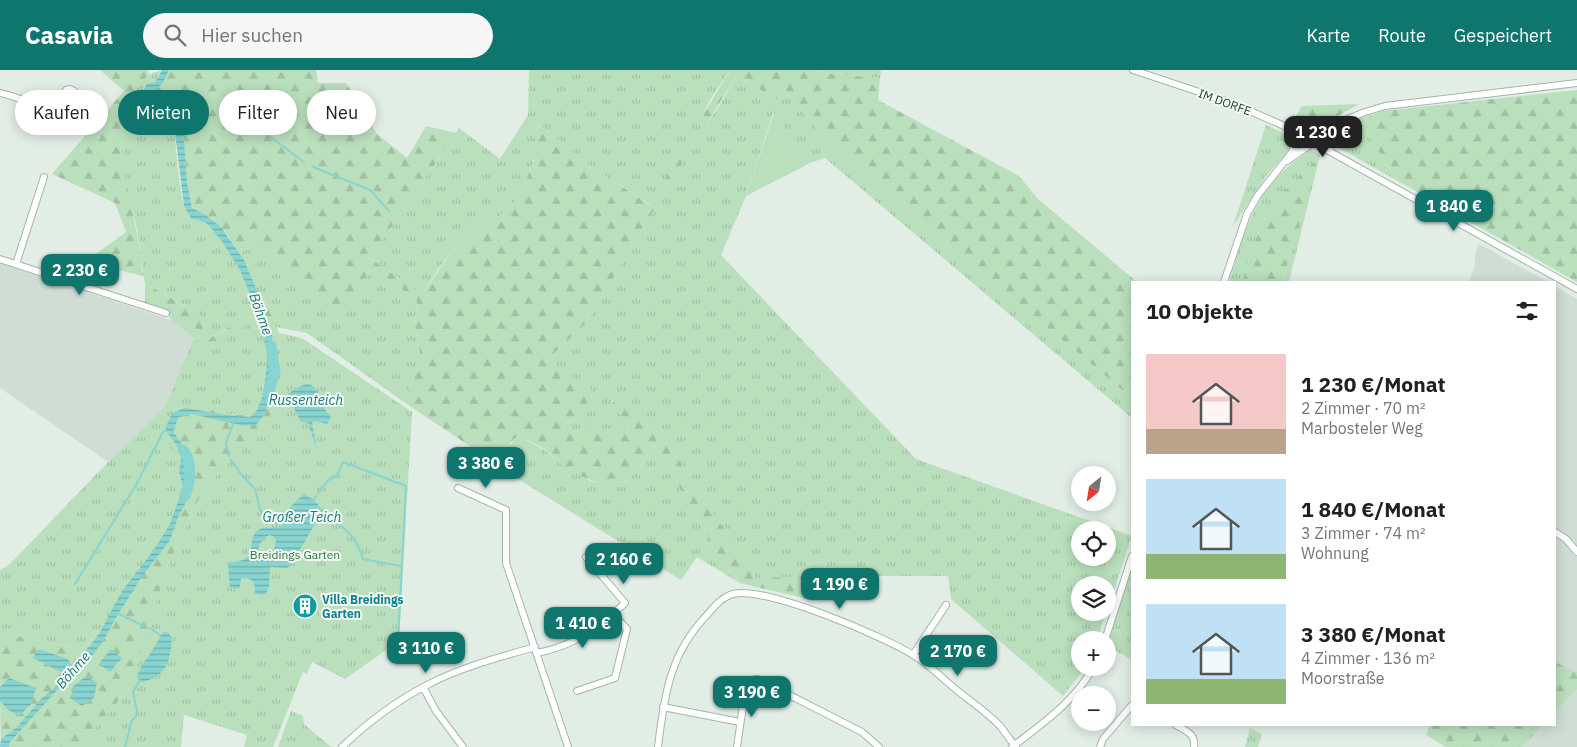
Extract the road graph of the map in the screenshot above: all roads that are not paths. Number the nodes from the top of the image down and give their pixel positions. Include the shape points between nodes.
1 (1133, 70) edge
2 (1577, 83) edge
3 (0, 92) edge
4 (15, 97) edge
5 (1338, 123) junction
6 (1292, 130) junction
7 (1330, 131) junction
8 (1306, 137) junction
9 (1314, 142) junction
10 (1293, 150) junction
11 (1330, 150) junction
12 (1286, 161) junction
13 (44, 178) dead end
14 (0, 258) edge
15 (16, 264) junction
16 (1224, 281) edge
17 (1577, 289) edge
18 (166, 313) dead end
19 (458, 488) dead end
20 (1556, 533) edge
21 (1577, 552) edge
22 (586, 557) dead end
23 (1131, 559) edge
24 (946, 605) dead end
25 (613, 614) junction
26 (1108, 631) edge
27 (536, 650) junction
28 (913, 655) junction
29 (1089, 676) edge
30 (424, 687) junction
31 (578, 691) dead end
32 (1131, 706) edge
33 (663, 707) junction
34 (740, 722) junction
35 (1178, 726) edge
36 (461, 744) edge
37 (1014, 746) edge
38 (342, 747) edge
39 (453, 747) edge
40 (568, 747) edge
41 (658, 747) edge
42 (737, 747) edge
43 (879, 747) edge
44 (1100, 747) edge
45 (1194, 747) edge

1 - 6 street, IM DORFE via 1239,106
2 - 5 street via 1406,103 1365,112
3 - 4 street
5 - 7 street
5 - 8 street
6 - 8 street, IM DORFE
6 - 10 street
7 - 9 street
7 - 11 street
8 - 9 street, IM DORFE
8 - 10 street
9 - 11 street, IM DORFE
9 - 12 street
10 - 12 street
11 - 17 street, IM DORFE
12 - 16 street via 1247,214
13 - 15 street
14 - 15 street
15 - 18 street
19 - 27 street via 506,510 506,563
20 - 21 street
22 - 25 street via 625,603
23 - 26 street
24 - 28 street
25 - 27 street via 566,646
25 - 31 street via 627,629 615,678
27 - 30 street via 492,660
27 - 40 street
28 - 33 street via 790,602 743,592 730,595 716,605 689,635 676,658
28 - 37 street via 999,725
29 - 37 street via 1067,702
30 - 36 street via 436,711
30 - 38 street via 386,710
32 - 44 street
33 - 34 street
33 - 41 street
34 - 42 street
34 - 43 street via 746,685 750,680 758,679 862,732
35 - 45 street via 1192,735
36 - 39 street

